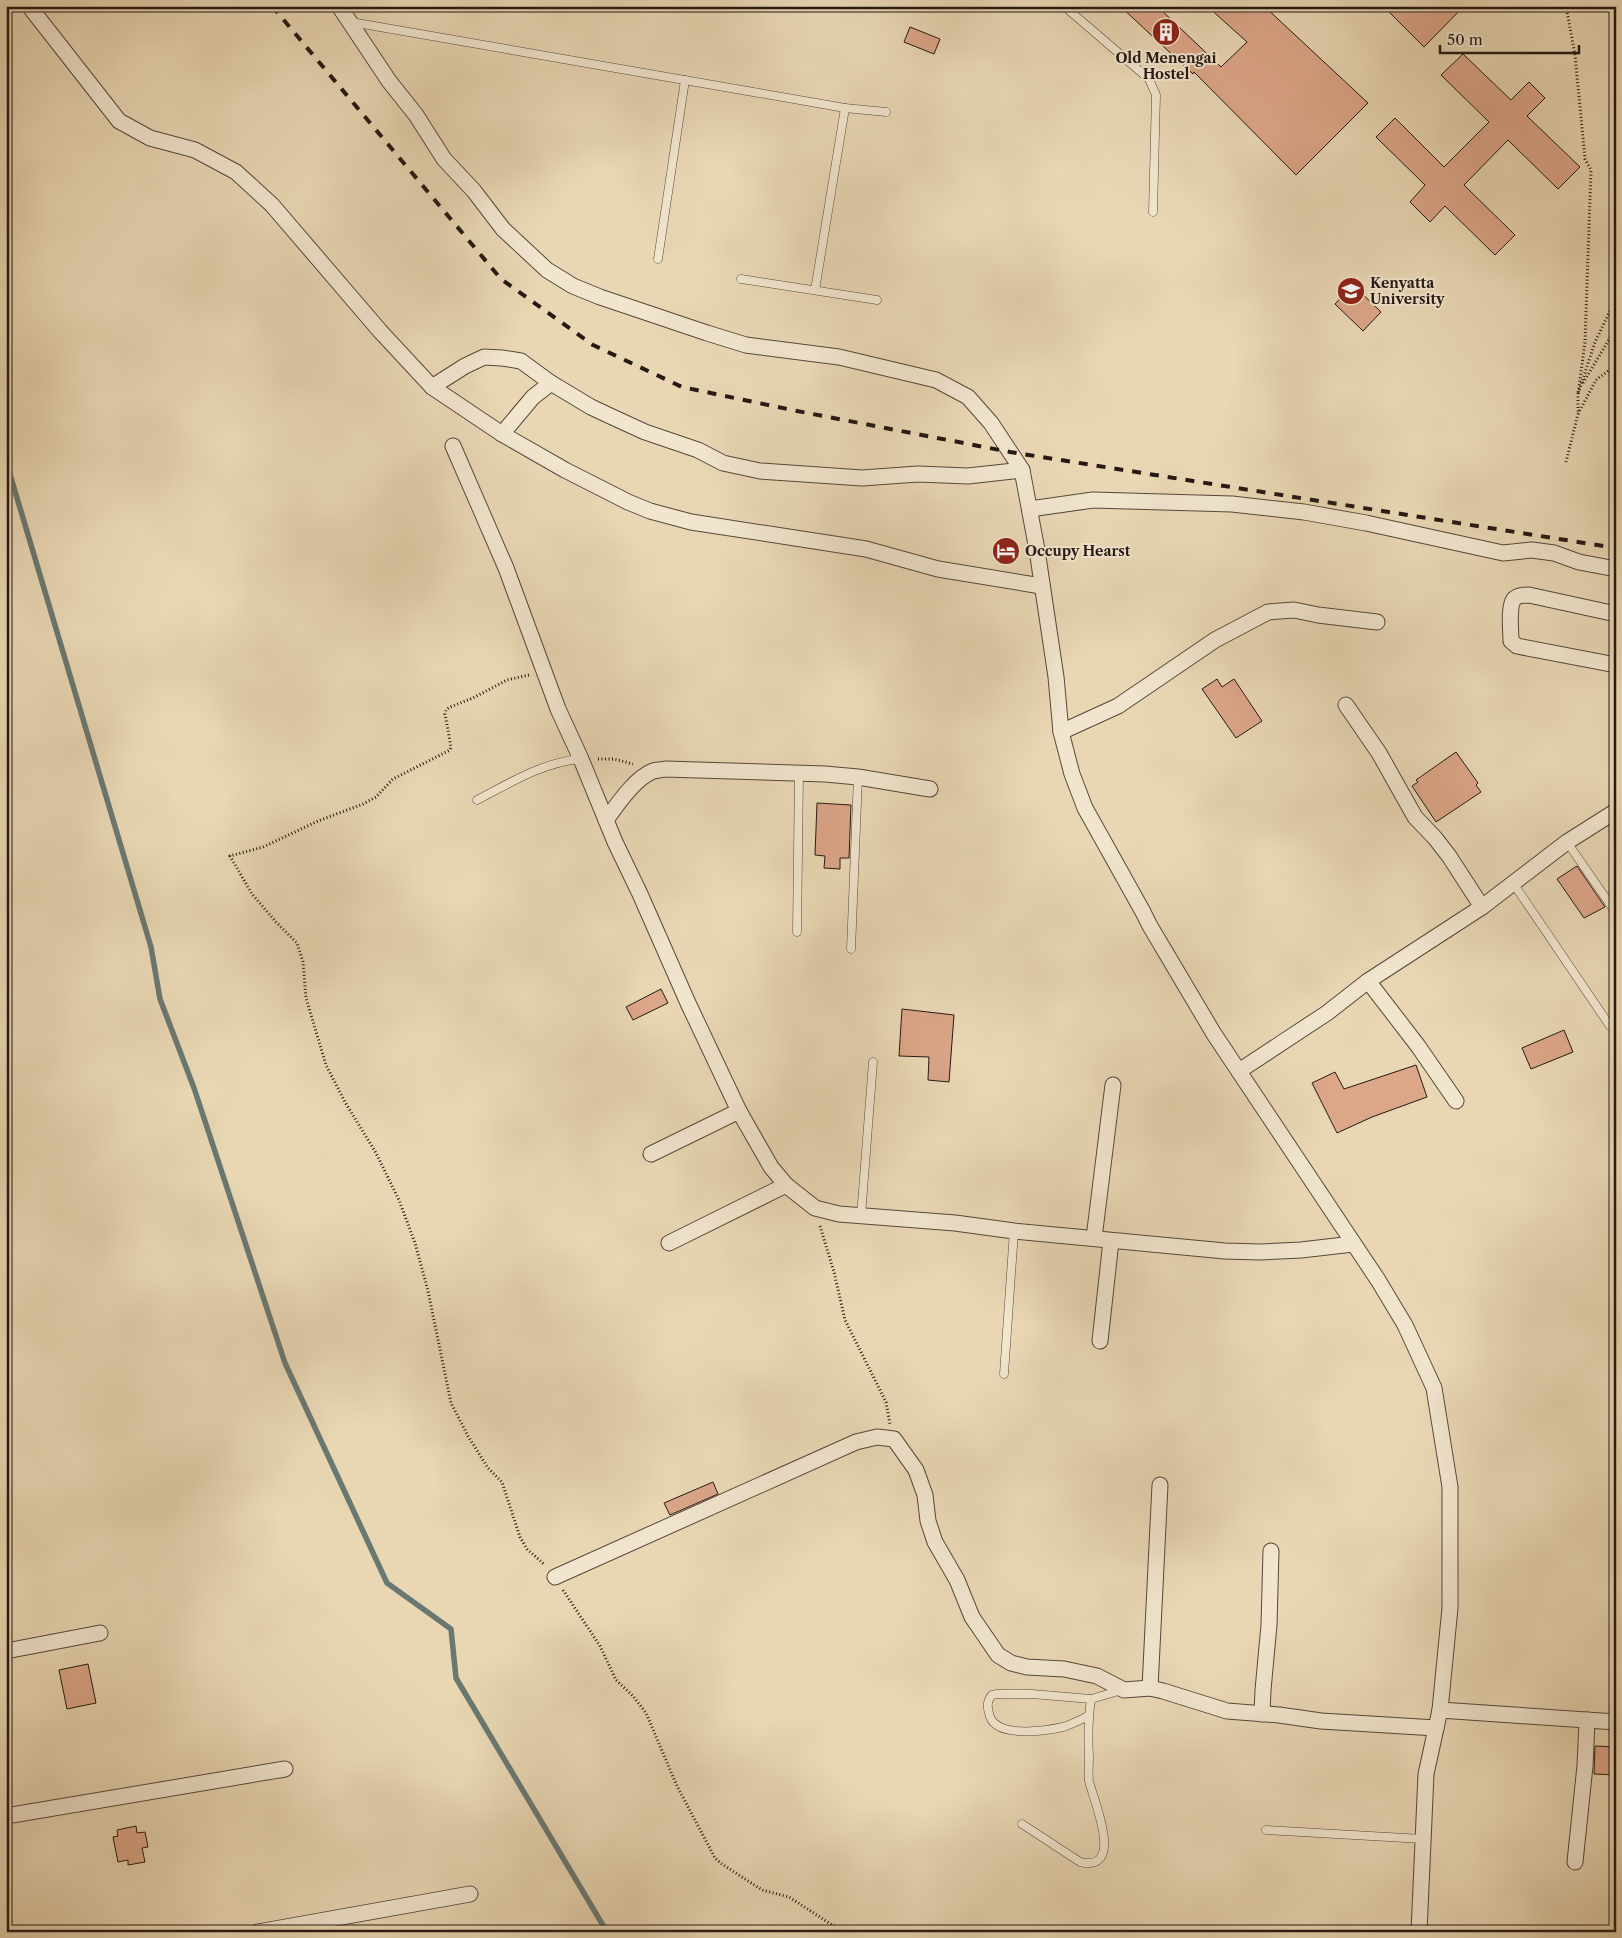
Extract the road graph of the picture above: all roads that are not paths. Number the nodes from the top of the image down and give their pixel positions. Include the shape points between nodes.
1 (29, 6) edge
2 (338, 6) edge
3 (1064, 6) edge
4 (351, 22) junction
5 (685, 80) junction
6 (845, 108) junction
7 (886, 112) dead end
8 (1153, 212) dead end
9 (658, 259) dead end
10 (741, 279) dead end
11 (815, 290) junction
12 (877, 300) dead end
13 (551, 383) junction
14 (432, 387) junction
15 (502, 434) junction
16 (453, 446) dead end
17 (1022, 470) junction
18 (1030, 509) junction
19 (1616, 569) edge
20 (1042, 586) junction
21 (1616, 614) edge
22 (1377, 622) dead end
23 (1616, 665) edge
24 (1346, 705) dead end
25 (1061, 732) junction
26 (581, 759) junction
27 (799, 774) junction
28 (858, 777) junction
29 (930, 789) dead end
30 (477, 800) dead end
31 (1616, 811) edge
32 (606, 820) junction
33 (1567, 842) junction
34 (1513, 883) junction
35 (1482, 907) junction
36 (1616, 913) edge
37 (797, 932) dead end
38 (851, 948) dead end
39 (1368, 981) junction
40 (1610, 1026) dead end
41 (873, 1062) dead end
42 (1239, 1071) junction
43 (1113, 1085) dead end
44 (1456, 1101) dead end
45 (739, 1111) junction
46 (651, 1154) dead end
47 (786, 1186) junction
48 (861, 1216) junction
49 (1014, 1231) junction
50 (1094, 1238) junction
51 (1111, 1241) junction
52 (669, 1244) dead end
53 (1353, 1244) junction
54 (1100, 1341) dead end
55 (1004, 1374) dead end
56 (1160, 1484) dead end
57 (1271, 1551) dead end
58 (555, 1577) road end
59 (100, 1633) dead end
60 (6, 1650) edge
61 (1150, 1688) junction
62 (1124, 1690) junction
63 (1090, 1699) junction
64 (1440, 1710) junction
65 (1262, 1714) junction
66 (1088, 1716) junction
67 (1587, 1720) junction
68 (1616, 1722) edge
69 (1436, 1728) junction
70 (285, 1769) dead end
71 (6, 1816) edge
72 (1022, 1824) dead end
73 (1266, 1830) dead end
74 (1424, 1839) junction
75 (1575, 1862) dead end
76 (470, 1894) dead end
77 (258, 1932) edge
78 (1419, 1932) edge

1 - 14 street via 119,121 150,138 195,150 236,172 272,205
2 - 4 street
3 - 8 lane via 1149,79 1153,87 1156,96
4 - 5 lane
4 - 17 street via 444,159 504,229 547,270 600,297 746,345 839,357 936,380 968,398 991,423
5 - 6 lane
5 - 9 lane
6 - 7 lane
6 - 11 lane
10 - 11 lane
11 - 12 lane
13 - 14 street via 521,361 484,357
13 - 15 street via 528,402
13 - 17 street via 591,408 645,432 698,450 723,463 760,471 862,478 918,474 968,476
14 - 15 street
15 - 20 street via 628,502 675,518 866,549 938,570
16 - 26 street via 506,568 543,672
17 - 18 street
18 - 19 street via 1093,500 1241,505 1366,523 1503,553 1532,550 1554,553
18 - 20 street
20 - 25 street
21 - 23 street via 1519,595 1511,606 1510,641 1517,646
22 - 25 street via 1294,610 1268,612 1215,640 1118,706
24 - 35 street via 1379,753 1415,817 1435,838
25 - 42 street via 1085,808 1150,926
26 - 30 lane via 564,760 540,768
26 - 32 street
27 - 28 street
27 - 32 street via 653,771 629,791
27 - 37 lane
28 - 29 street
28 - 38 lane
31 - 33 street
32 - 45 street
33 - 34 street
33 - 36 lane
34 - 35 street
34 - 40 lane
35 - 39 street
39 - 42 street via 1327,1013
39 - 44 street
41 - 48 lane
42 - 53 street
43 - 50 street
45 - 46 street
45 - 47 street via 771,1167
47 - 48 street via 815,1208
47 - 52 street
48 - 49 street
49 - 50 street
49 - 55 lane
50 - 51 street
51 - 53 street via 1260,1252
51 - 54 street
53 - 64 street via 1405,1325 1434,1388 1450,1486 1451,1514 1450,1608
56 - 61 street
57 - 65 street
58 - 62 street via 856,1442 877,1437 894,1439 916,1470 935,1542 972,1617 998,1655 1027,1667 1097,1676
59 - 60 street
61 - 62 street
61 - 65 street via 1227,1712
62 - 63 lane
63 - 66 lane
63 - 66 lane via 997,1694 992,1695 987,1704 994,1724 1009,1730 1044,1731
64 - 67 street
64 - 69 street
65 - 69 street
66 - 72 lane via 1089,1780 1103,1826 1101,1854 1088,1864 1080,1862
67 - 68 street
67 - 75 street
69 - 74 street via 1426,1774
70 - 71 street
73 - 74 lane
74 - 78 street
76 - 77 street

